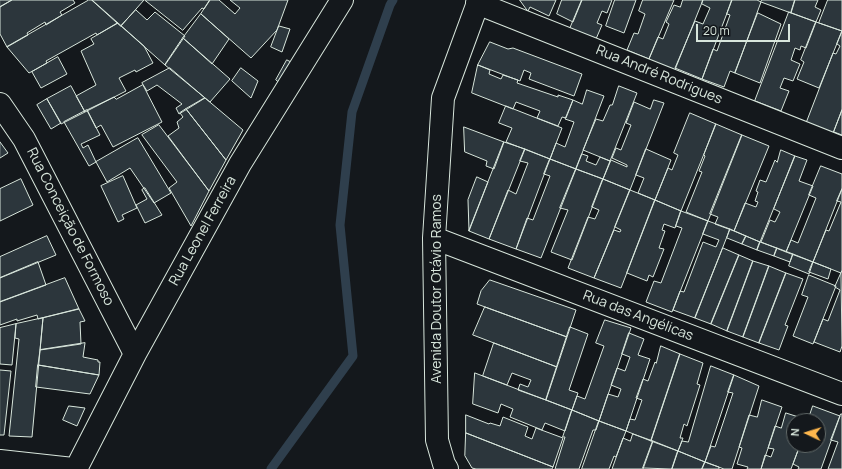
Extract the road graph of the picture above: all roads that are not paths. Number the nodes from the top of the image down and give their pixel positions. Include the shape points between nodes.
1 (342, 0) edge
2 (478, 1) edge
3 (0, 104) edge
4 (842, 148) edge
5 (434, 238) junction
6 (135, 354) junction
7 (842, 394) edge
8 (0, 461) edge
9 (73, 469) edge
10 (76, 469) edge
11 (447, 469) edge

1 - 6 street, Rua Leonel Ferreira via 240,164
2 - 4 street, Rua André Rodrigues
2 - 5 street, Avenida Doutor Otávio Ramos via 443,98
3 - 6 street, Rua Conceição de Formoso via 24,139
5 - 7 street, Rua das Angélicas
5 - 11 street, Avenida Doutor Otávio Ramos via 437,440
6 - 10 street, Rua Leonel Ferreira
8 - 9 street

